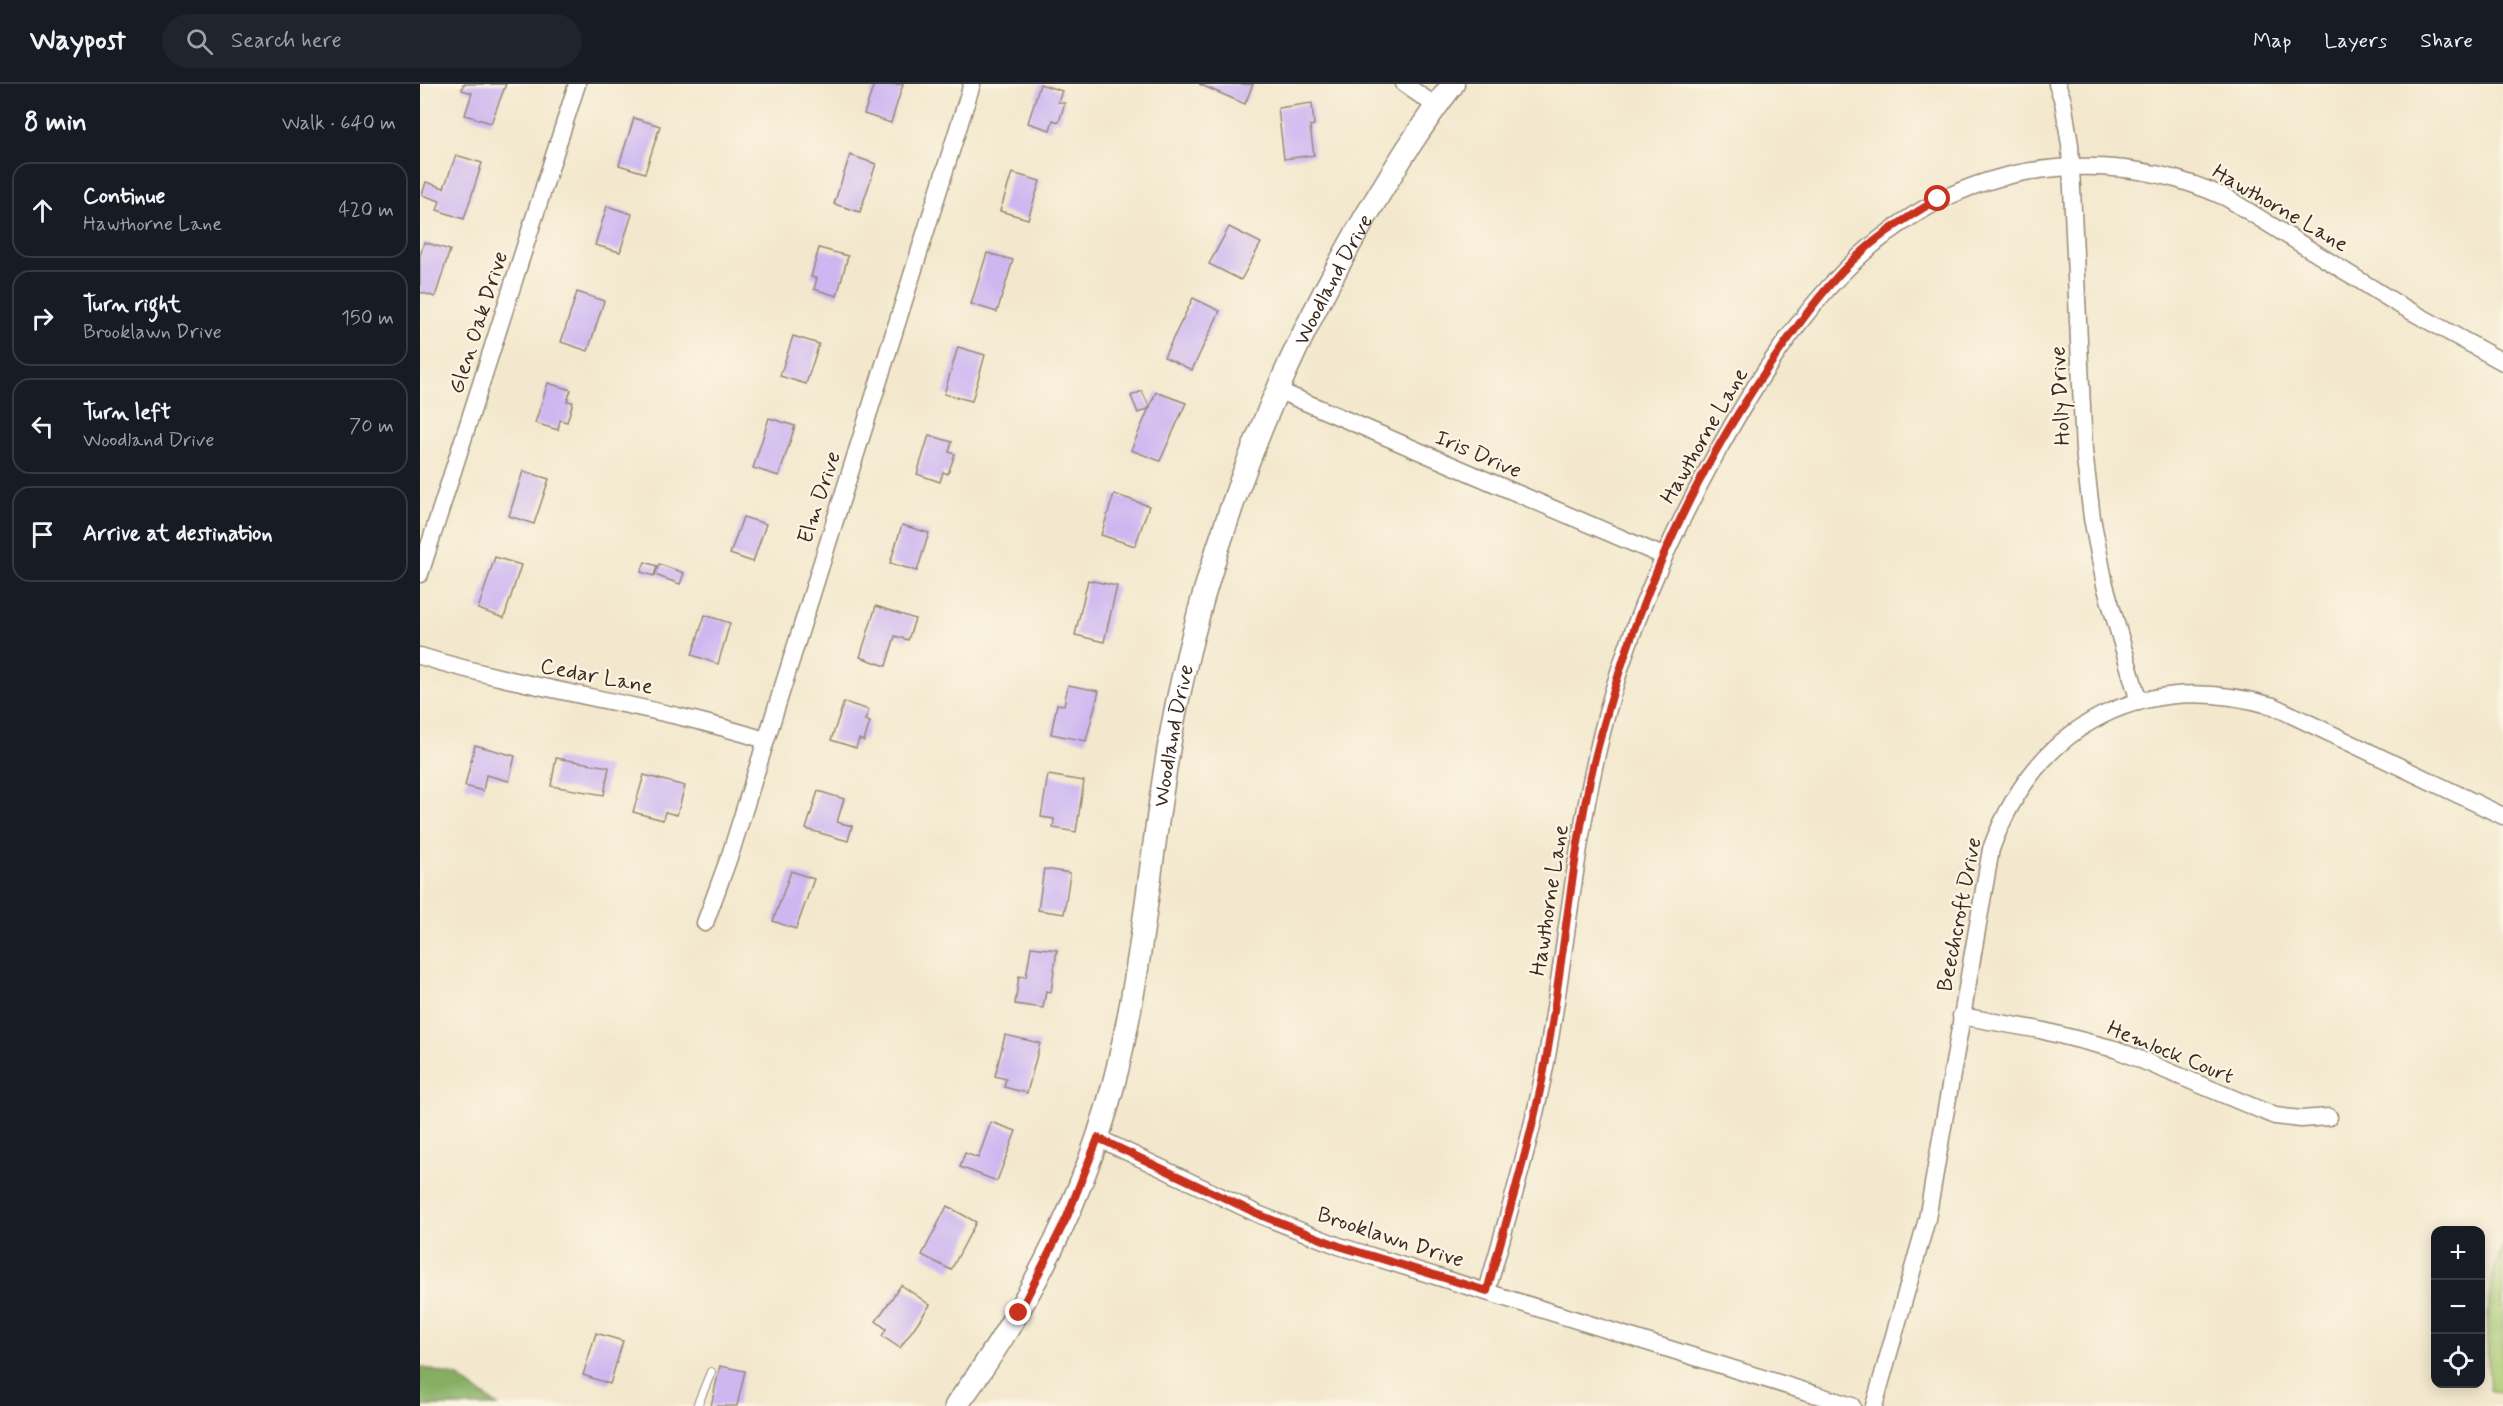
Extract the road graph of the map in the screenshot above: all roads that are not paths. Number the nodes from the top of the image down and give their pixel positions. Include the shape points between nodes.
1 (577, 84) edge
2 (972, 84) edge
3 (1404, 84) edge
4 (1453, 84) edge
5 (2057, 84) edge
6 (1436, 106) junction
7 (2070, 166) junction
8 (2503, 362) edge
9 (1277, 390) junction
10 (1663, 556) junction
11 (420, 574) edge
12 (420, 656) edge
13 (2139, 702) junction
14 (765, 740) junction
15 (2503, 816) edge
16 (705, 923) dead end
17 (1961, 1016) junction
18 (2329, 1117) dead end
19 (1098, 1138) junction
20 (1487, 1291) junction
21 (711, 1372) dead end
22 (697, 1406) edge
23 (956, 1406) edge
24 (1852, 1406) edge
25 (1874, 1406) edge

1 - 11 street, Glen Oak Drive
2 - 14 street, Elm Drive
3 - 6 street
4 - 6 street, Woodland Drive
5 - 7 street, Holly Drive via 2063,100
6 - 9 street, Woodland Drive via 1340,261
7 - 8 street, Hawthorne Lane via 2106,165 2202,186 2269,222 2396,303
7 - 10 street, Hawthorne Lane via 2002,174 1972,184 1892,227 1862,251 1815,303 1755,386
7 - 13 street, Holly Drive via 2084,451 2092,519 2105,585
9 - 10 street, Iris Drive
9 - 19 street, Woodland Drive via 1255,441 1216,559 1178,699 1128,1020
10 - 20 street, Hawthorne Lane via 1633,629 1595,761 1580,830 1534,1119
12 - 14 street, Cedar Lane via 493,678 669,712
13 - 15 street, Beechcroft Drive via 2184,693 2214,694 2273,706
13 - 17 street, Beechcroft Drive via 2097,718 2057,746 2016,795 1991,849
14 - 16 street, Elm Drive
17 - 18 street, Hemlock Court via 2115,1048 2276,1116
17 - 25 street, Beechcroft Drive via 1927,1219
19 - 20 street, Brooklawn Drive via 1260,1215 1339,1246
19 - 23 street, Woodland Drive via 1067,1217 1019,1313
20 - 24 street, Brooklawn Drive
21 - 22 lane

